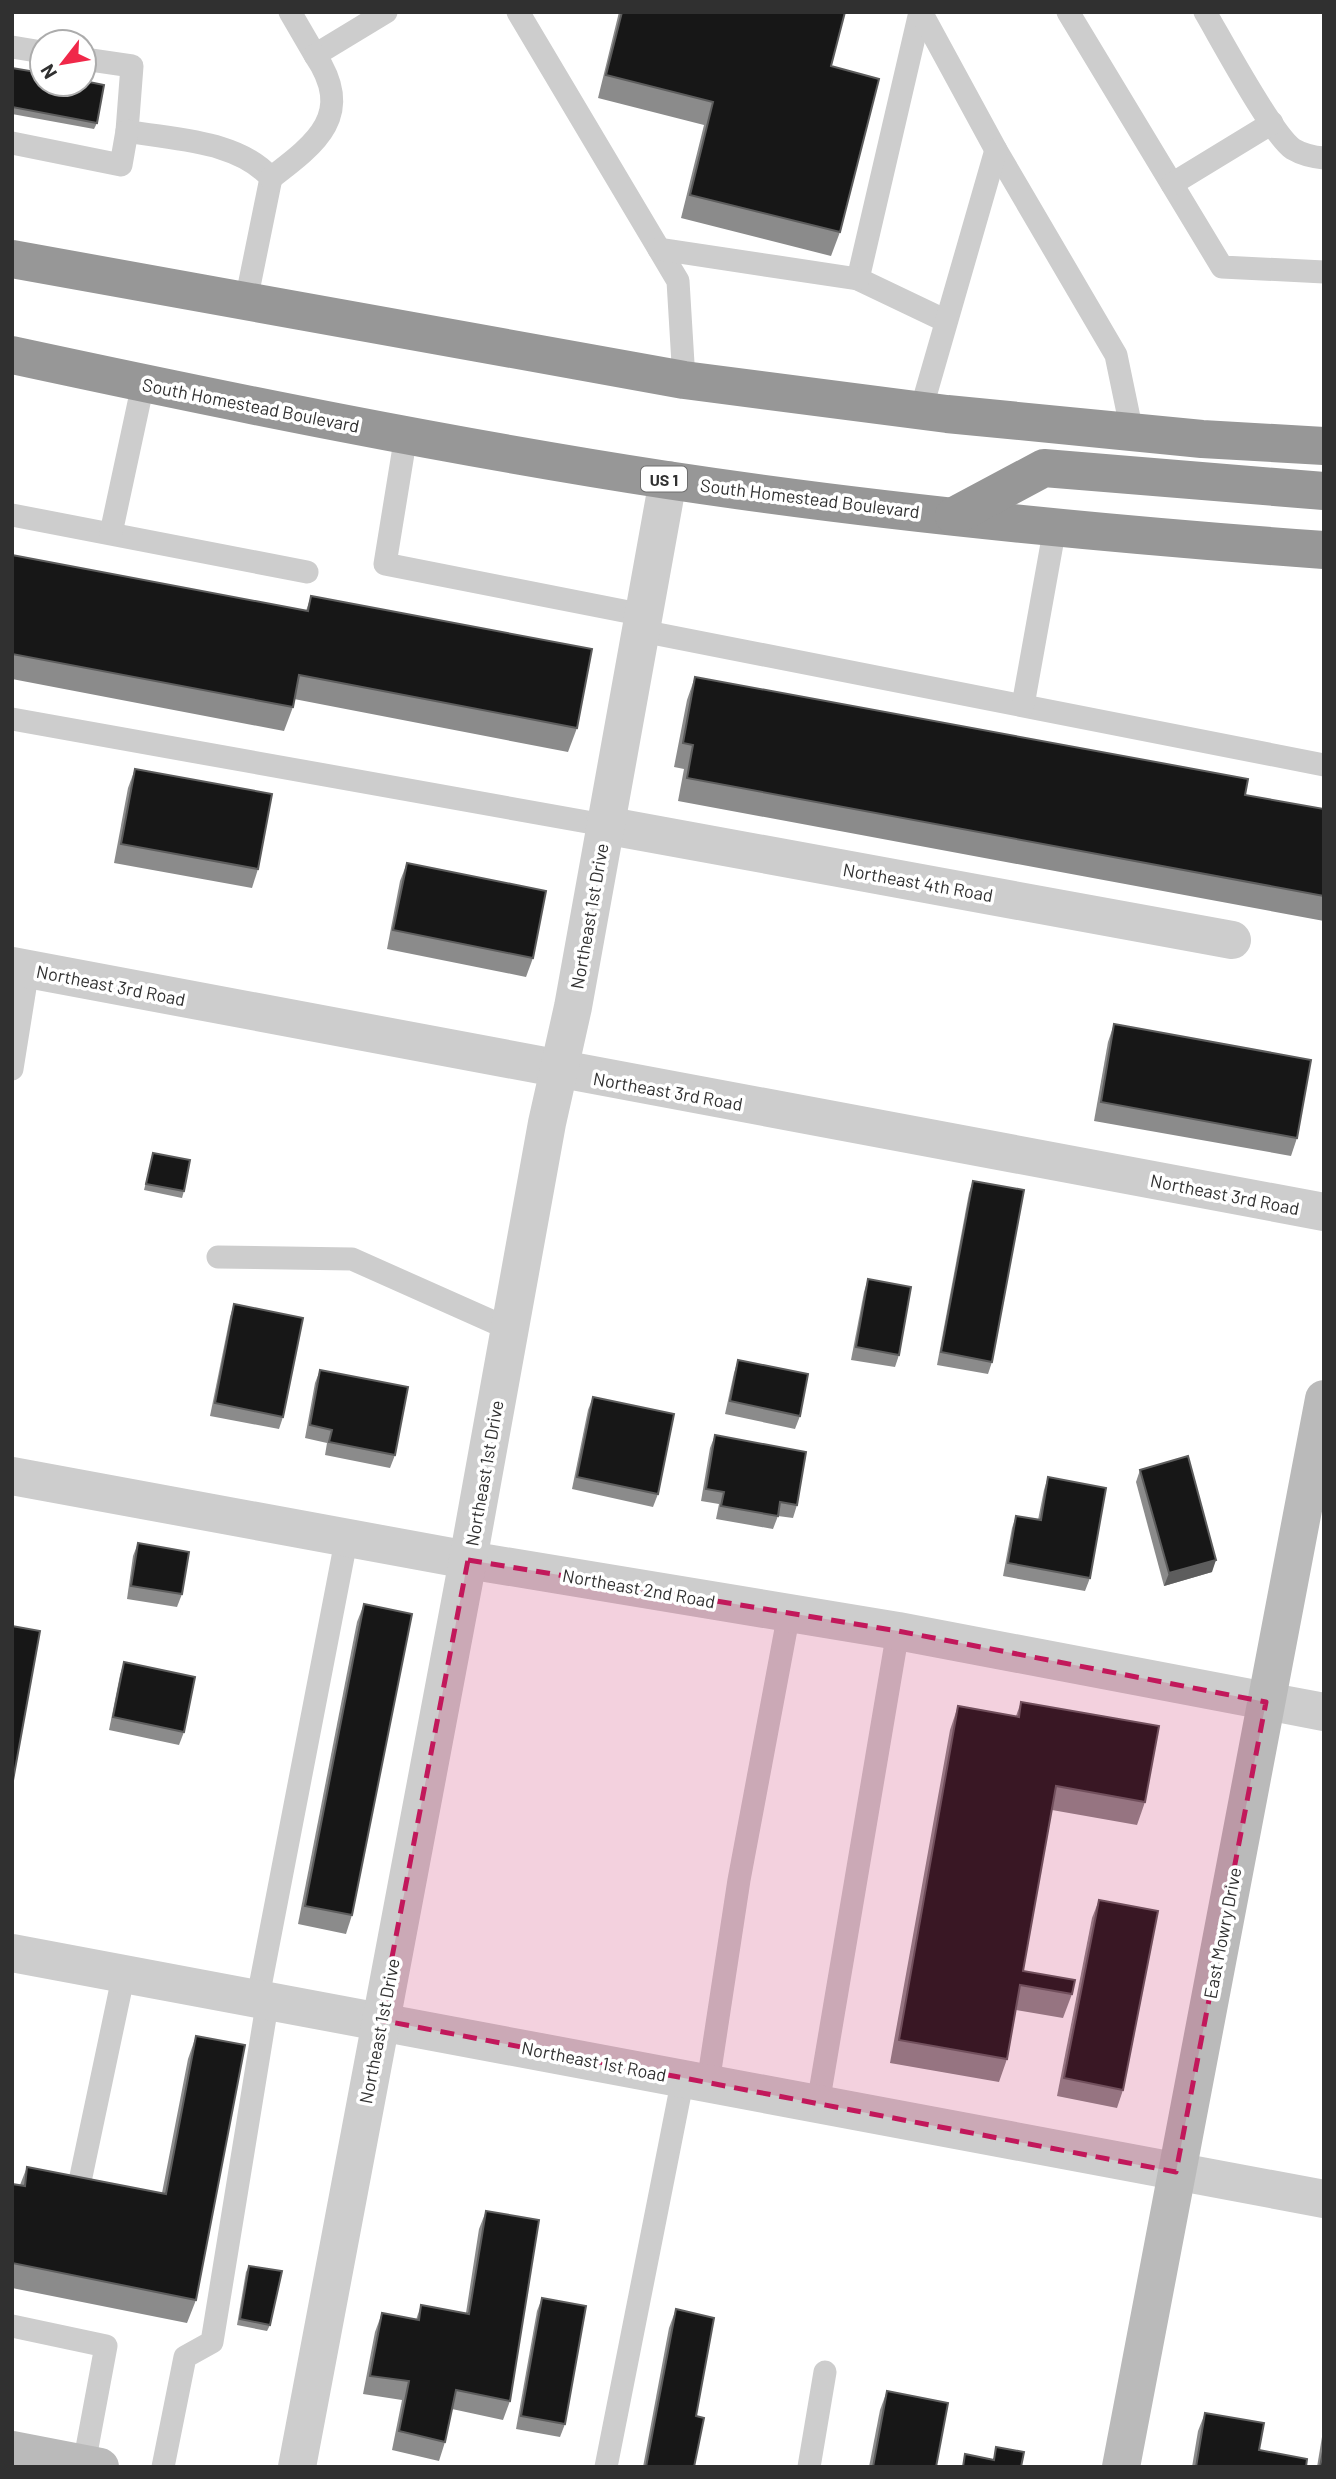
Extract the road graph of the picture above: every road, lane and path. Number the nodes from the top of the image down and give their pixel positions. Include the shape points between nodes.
1 (290, 12) edge
2 (386, 12) edge
3 (518, 12) edge
4 (921, 12) edge
5 (1068, 12) edge
6 (1205, 12) edge
7 (315, 55) junction
8 (98, 61) edge
9 (1272, 123) junction
10 (127, 131) junction
11 (12, 143) edge
12 (996, 150) junction
13 (1324, 158) edge
14 (271, 178) junction
15 (1172, 184) junction
16 (659, 249) junction
17 (12, 259) edge
18 (1324, 272) edge
19 (858, 279) junction
20 (246, 301) junction
21 (946, 321) junction
22 (12, 355) edge
23 (684, 380) junction
24 (143, 384) junction
25 (921, 410) junction
26 (1132, 432) junction
27 (407, 435) junction
28 (1324, 446) edge
29 (668, 480) junction
30 (1324, 491) edge
31 (12, 515) edge
32 (954, 516) junction
33 (1055, 527) junction
34 (111, 533) junction
35 (1324, 550) edge
36 (307, 572) dead end
37 (643, 623) junction
38 (1023, 705) junction
39 (12, 719) edge
40 (1324, 765) edge
41 (604, 825) junction
42 (1232, 940) dead end
43 (20, 968) edge
44 (12, 1069) edge
45 (559, 1070) junction
46 (1324, 1212) edge
47 (218, 1257) dead end
48 (509, 1329) junction
49 (1324, 1399) edge
50 (12, 1476) edge
51 (347, 1536) junction
52 (468, 1560) junction
53 (789, 1614) junction
54 (898, 1631) junction
55 (1266, 1702) junction
56 (1324, 1712) edge
57 (12, 1952) edge
58 (124, 1973) junction
59 (263, 1998) junction
60 (380, 2020) junction
61 (696, 2080) junction
62 (818, 2104) junction
63 (1176, 2172) junction
64 (79, 2186) edge
65 (1324, 2199) edge
66 (12, 2326) edge
67 (825, 2372) dead end
68 (12, 2450) edge
69 (92, 2465) edge
70 (163, 2467) edge
71 (297, 2467) edge
72 (606, 2467) edge
73 (809, 2467) edge
74 (1121, 2467) edge

1 - 7 lane
2 - 7 lane
3 - 16 lane
4 - 12 lane
4 - 19 lane
5 - 15 lane
6 - 9 lane
7 - 14 lane via 329,75 332,92 324,131 313,146
8 - 10 lane via 132,66
9 - 13 lane via 1291,147
9 - 15 lane
10 - 11 lane via 121,165
10 - 14 lane via 239,154 258,163
12 - 21 lane
12 - 26 lane via 1116,355
14 - 20 lane
15 - 18 lane via 1222,267
16 - 19 lane
16 - 23 lane via 678,281
17 - 20 highway
19 - 21 lane
20 - 23 highway
21 - 25 lane
22 - 24 highway, South Homestead Boulevard / US 1
23 - 25 highway
24 - 27 highway, South Homestead Boulevard / US 1
24 - 34 lane
25 - 26 highway
26 - 28 highway
27 - 29 highway, South Homestead Boulevard / US 1
27 - 37 lane via 385,564
29 - 32 highway, South Homestead Boulevard / US 1
29 - 37 street, Northeast 1st Drive
30 - 32 highway via 1044,468
31 - 34 lane
32 - 33 highway, South Homestead Boulevard / US 1
33 - 35 highway, South Homestead Boulevard / US 1
33 - 38 lane
34 - 36 lane
37 - 38 lane
37 - 41 street, Northeast 1st Drive
38 - 40 lane
39 - 41 lane
41 - 42 street, Northeast 4th Road
41 - 45 street, Northeast 1st Drive
43 - 44 lane
43 - 45 street, Northeast 3rd Road
45 - 46 street, Northeast 3rd Road
45 - 48 street, Northeast 1st Drive
47 - 48 lane via 352,1259
48 - 52 street, Northeast 1st Drive
49 - 55 street, East Mowry Drive
50 - 51 street, Northeast 2nd Road
51 - 52 street, Northeast 2nd Road
51 - 59 lane
52 - 53 street, Northeast 2nd Road
52 - 60 street, Northeast 1st Drive
53 - 54 street, Northeast 2nd Road
53 - 61 lane
54 - 55 street, Northeast 2nd Road
54 - 62 lane
55 - 56 street, Northeast 2nd Road
55 - 63 street, East Mowry Drive
57 - 58 street, Northeast 1st Road
58 - 59 street, Northeast 1st Road
58 - 64 lane
59 - 60 street, Northeast 1st Road
59 - 70 lane via 212,2342 184,2357
60 - 61 street, Northeast 1st Road
60 - 71 street, Northeast 1st Drive
61 - 62 street, Northeast 1st Road
61 - 72 lane
62 - 63 street, Northeast 1st Road
63 - 65 street, Northeast 1st Road
63 - 74 street, East Mowry Drive
66 - 69 lane via 106,2346
67 - 73 lane
68 - 69 street

